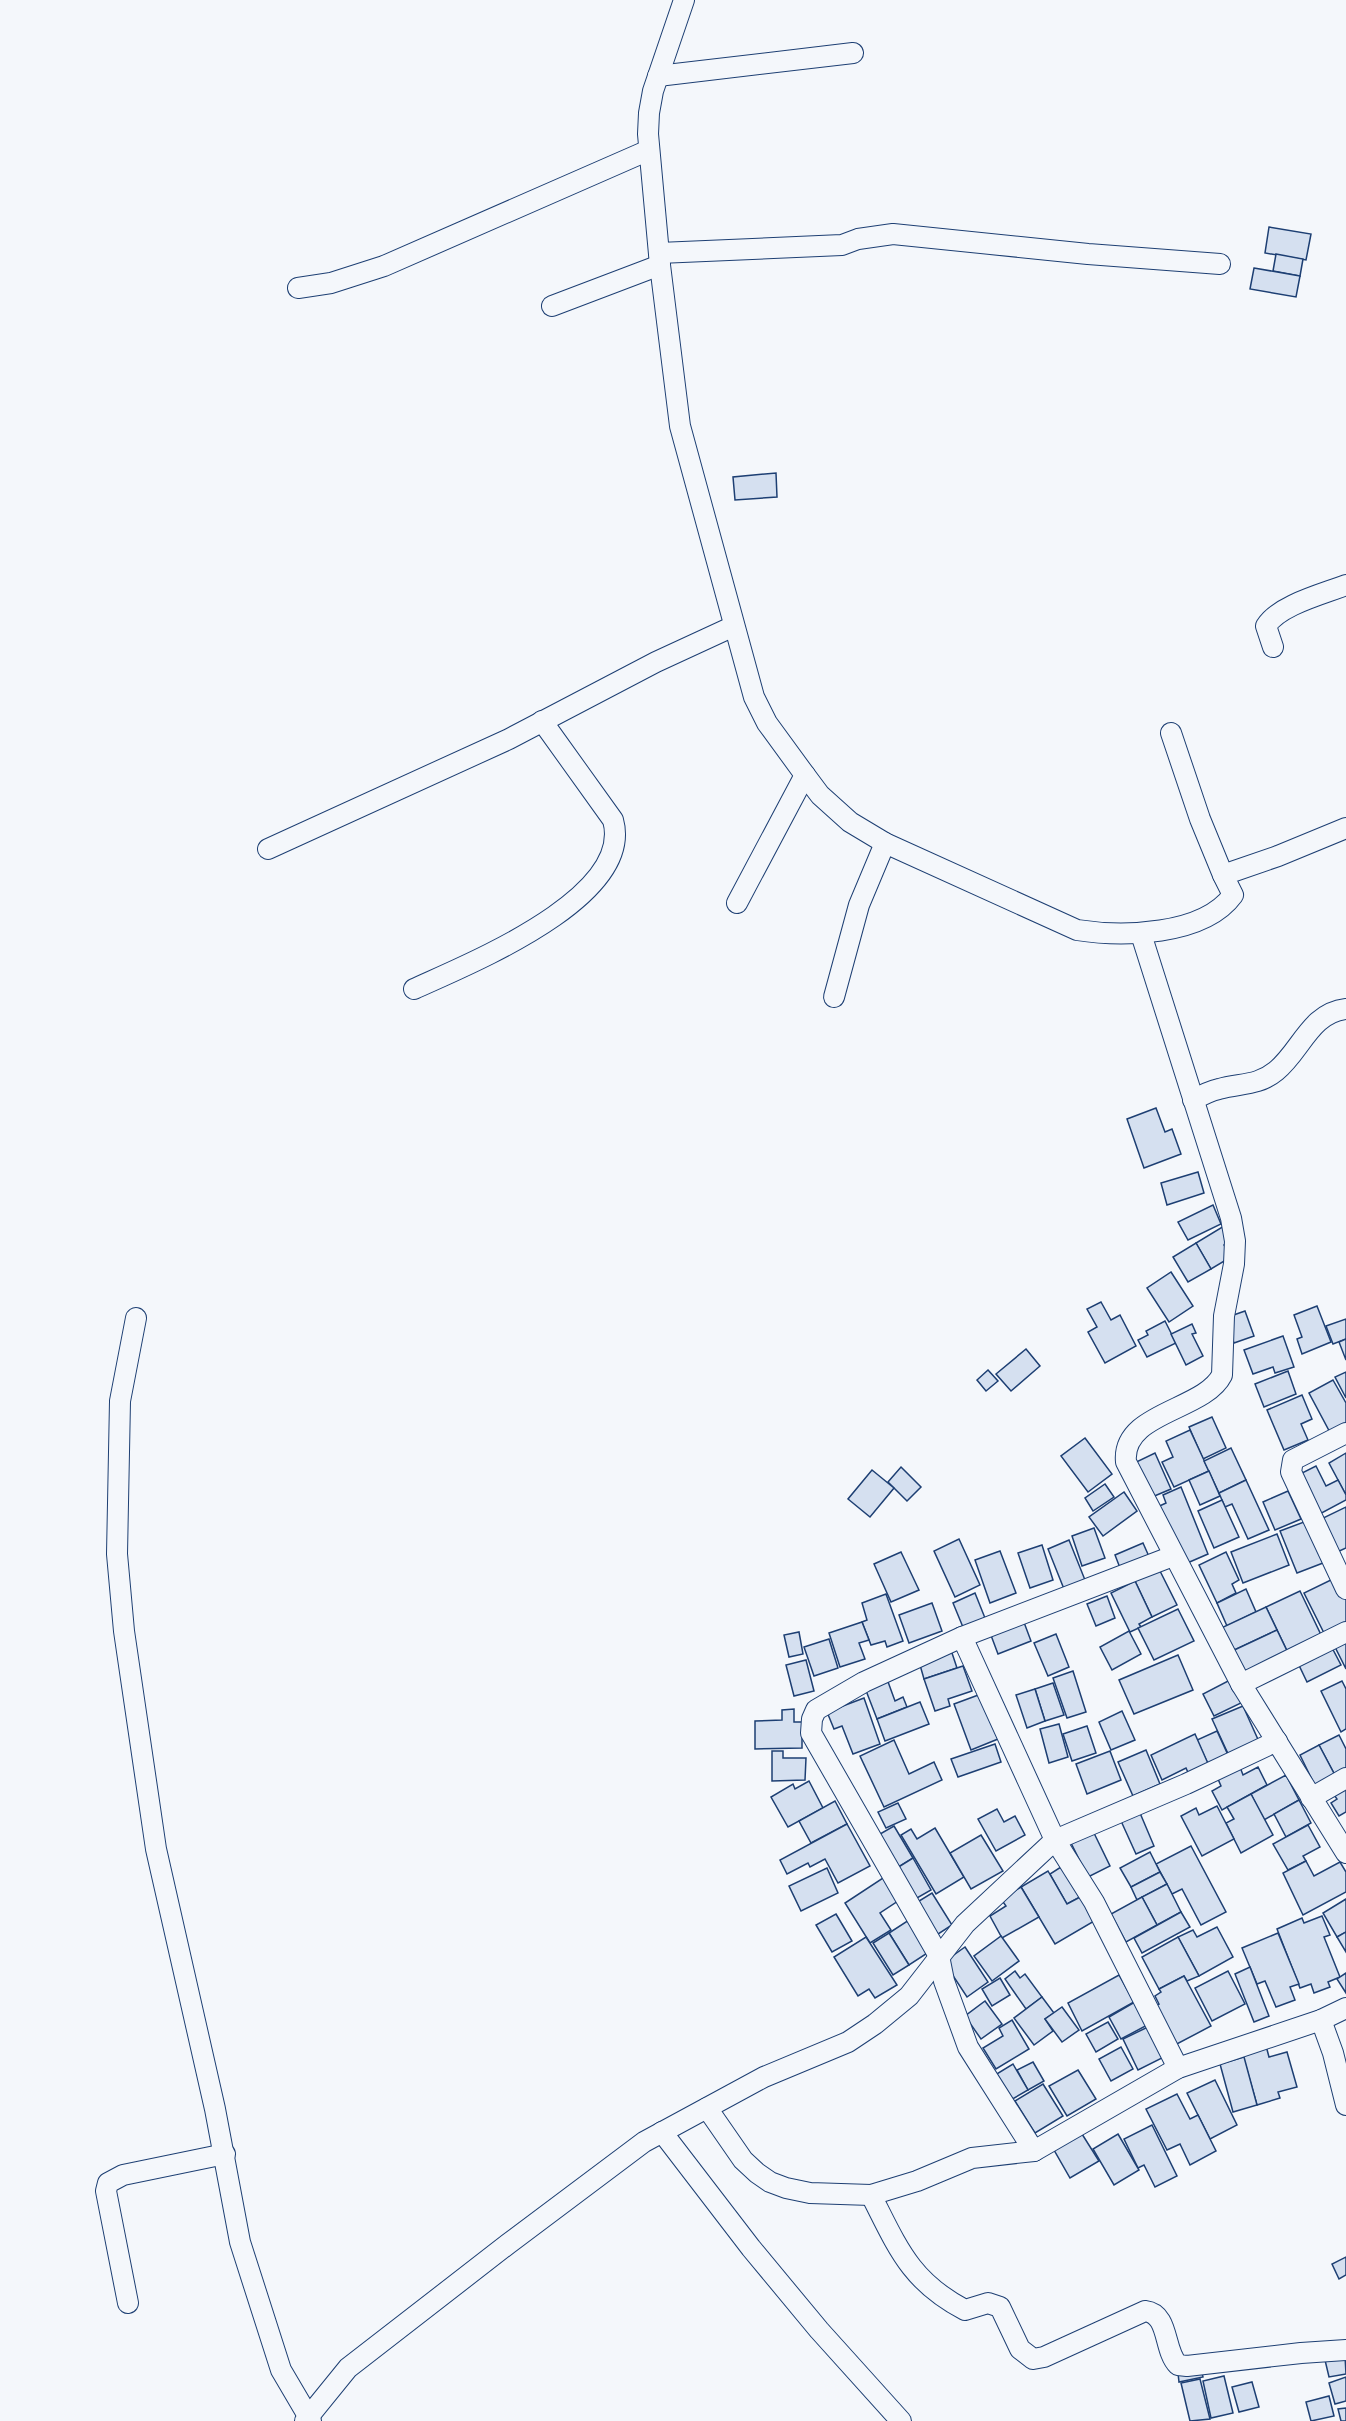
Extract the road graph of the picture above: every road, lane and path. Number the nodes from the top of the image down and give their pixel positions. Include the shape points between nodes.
1 (684, 0) edge
2 (854, 53) dead end
3 (658, 76) junction
4 (649, 150) junction
5 (660, 259) junction
6 (1220, 264) dead end
7 (298, 288) dead end
8 (552, 306) dead end
9 (1346, 585) edge
10 (734, 626) junction
11 (1273, 647) dead end
12 (542, 721) junction
13 (1171, 733) dead end
14 (805, 776) junction
15 (1346, 828) edge
16 (885, 843) junction
17 (268, 849) dead end
18 (1223, 875) junction
19 (738, 903) dead end
20 (1141, 934) junction
21 (414, 989) dead end
22 (834, 997) dead end
23 (1346, 1009) edge
24 (1193, 1100) junction
25 (136, 1318) dead end
26 (1346, 1433) edge
27 (1173, 1556) junction
28 (1346, 1589) edge
29 (1346, 1632) edge
30 (962, 1637) junction
31 (1241, 1684) junction
32 (1277, 1741) junction
33 (1346, 1778) edge
34 (1311, 1798) junction
35 (1055, 1839) junction
36 (1346, 1853) edge
37 (939, 1956) junction
38 (1346, 2007) edge
39 (1321, 2020) junction
40 (1178, 2068) junction
41 (1346, 2105) edge
42 (707, 2108) junction
43 (662, 2132) junction
44 (1034, 2151) junction
45 (225, 2154) junction
46 (871, 2195) junction
47 (128, 2303) dead end
48 (1346, 2350) edge
49 (308, 2419) edge
50 (901, 2421) edge

1 - 3 street
2 - 3 street
3 - 4 street via 649,112
4 - 5 street
4 - 7 street via 384,266 331,283
5 - 6 street via 842,245 858,238 893,234
5 - 8 street
5 - 10 street via 680,426
9 - 11 street via 1271,619 1266,626
10 - 12 street
10 - 14 street via 754,697 767,723
12 - 17 street
12 - 21 street via 613,820 615,841 606,862 566,909 512,943
13 - 18 street
14 - 16 street via 850,822
14 - 19 street
15 - 18 street
16 - 20 street via 1077,930
16 - 22 street via 859,905
18 - 20 street via 1233,895 1219,910 1193,922
20 - 24 street
23 - 24 street via 1321,1018 1294,1054 1266,1078 1249,1085 1220,1088
24 - 27 street via 1231,1218 1234,1241 1223,1325 1222,1375 1210,1391 1142,1428 1125,1453
25 - 45 street via 120,1401 117,1554 124,1631 156,1849
26 - 28 street via 1293,1460 1291,1472
27 - 30 street
27 - 31 street
29 - 31 street
30 - 35 street
30 - 37 street via 821,1706 811,1725 811,1733
31 - 32 street
32 - 34 street
32 - 35 street
33 - 34 street
34 - 36 street
35 - 37 street via 965,1924
35 - 40 street via 1094,1902
37 - 42 street via 909,1996 848,2042 764,2077
37 - 44 street via 968,2047
38 - 39 street
39 - 40 street
39 - 41 street
40 - 44 street
42 - 43 street
42 - 46 street via 743,2160 770,2182 810,2193
43 - 49 street via 348,2368
43 - 50 street via 751,2248
44 - 46 street via 972,2158
45 - 47 street via 123,2175 108,2182 106,2191
45 - 49 street via 240,2242 262,2315 281,2370
46 - 48 street via 916,2275 946,2301 965,2310 988,2303 1000,2307 1020,2349 1033,2359 1145,2311 1158,2317 1178,2365

